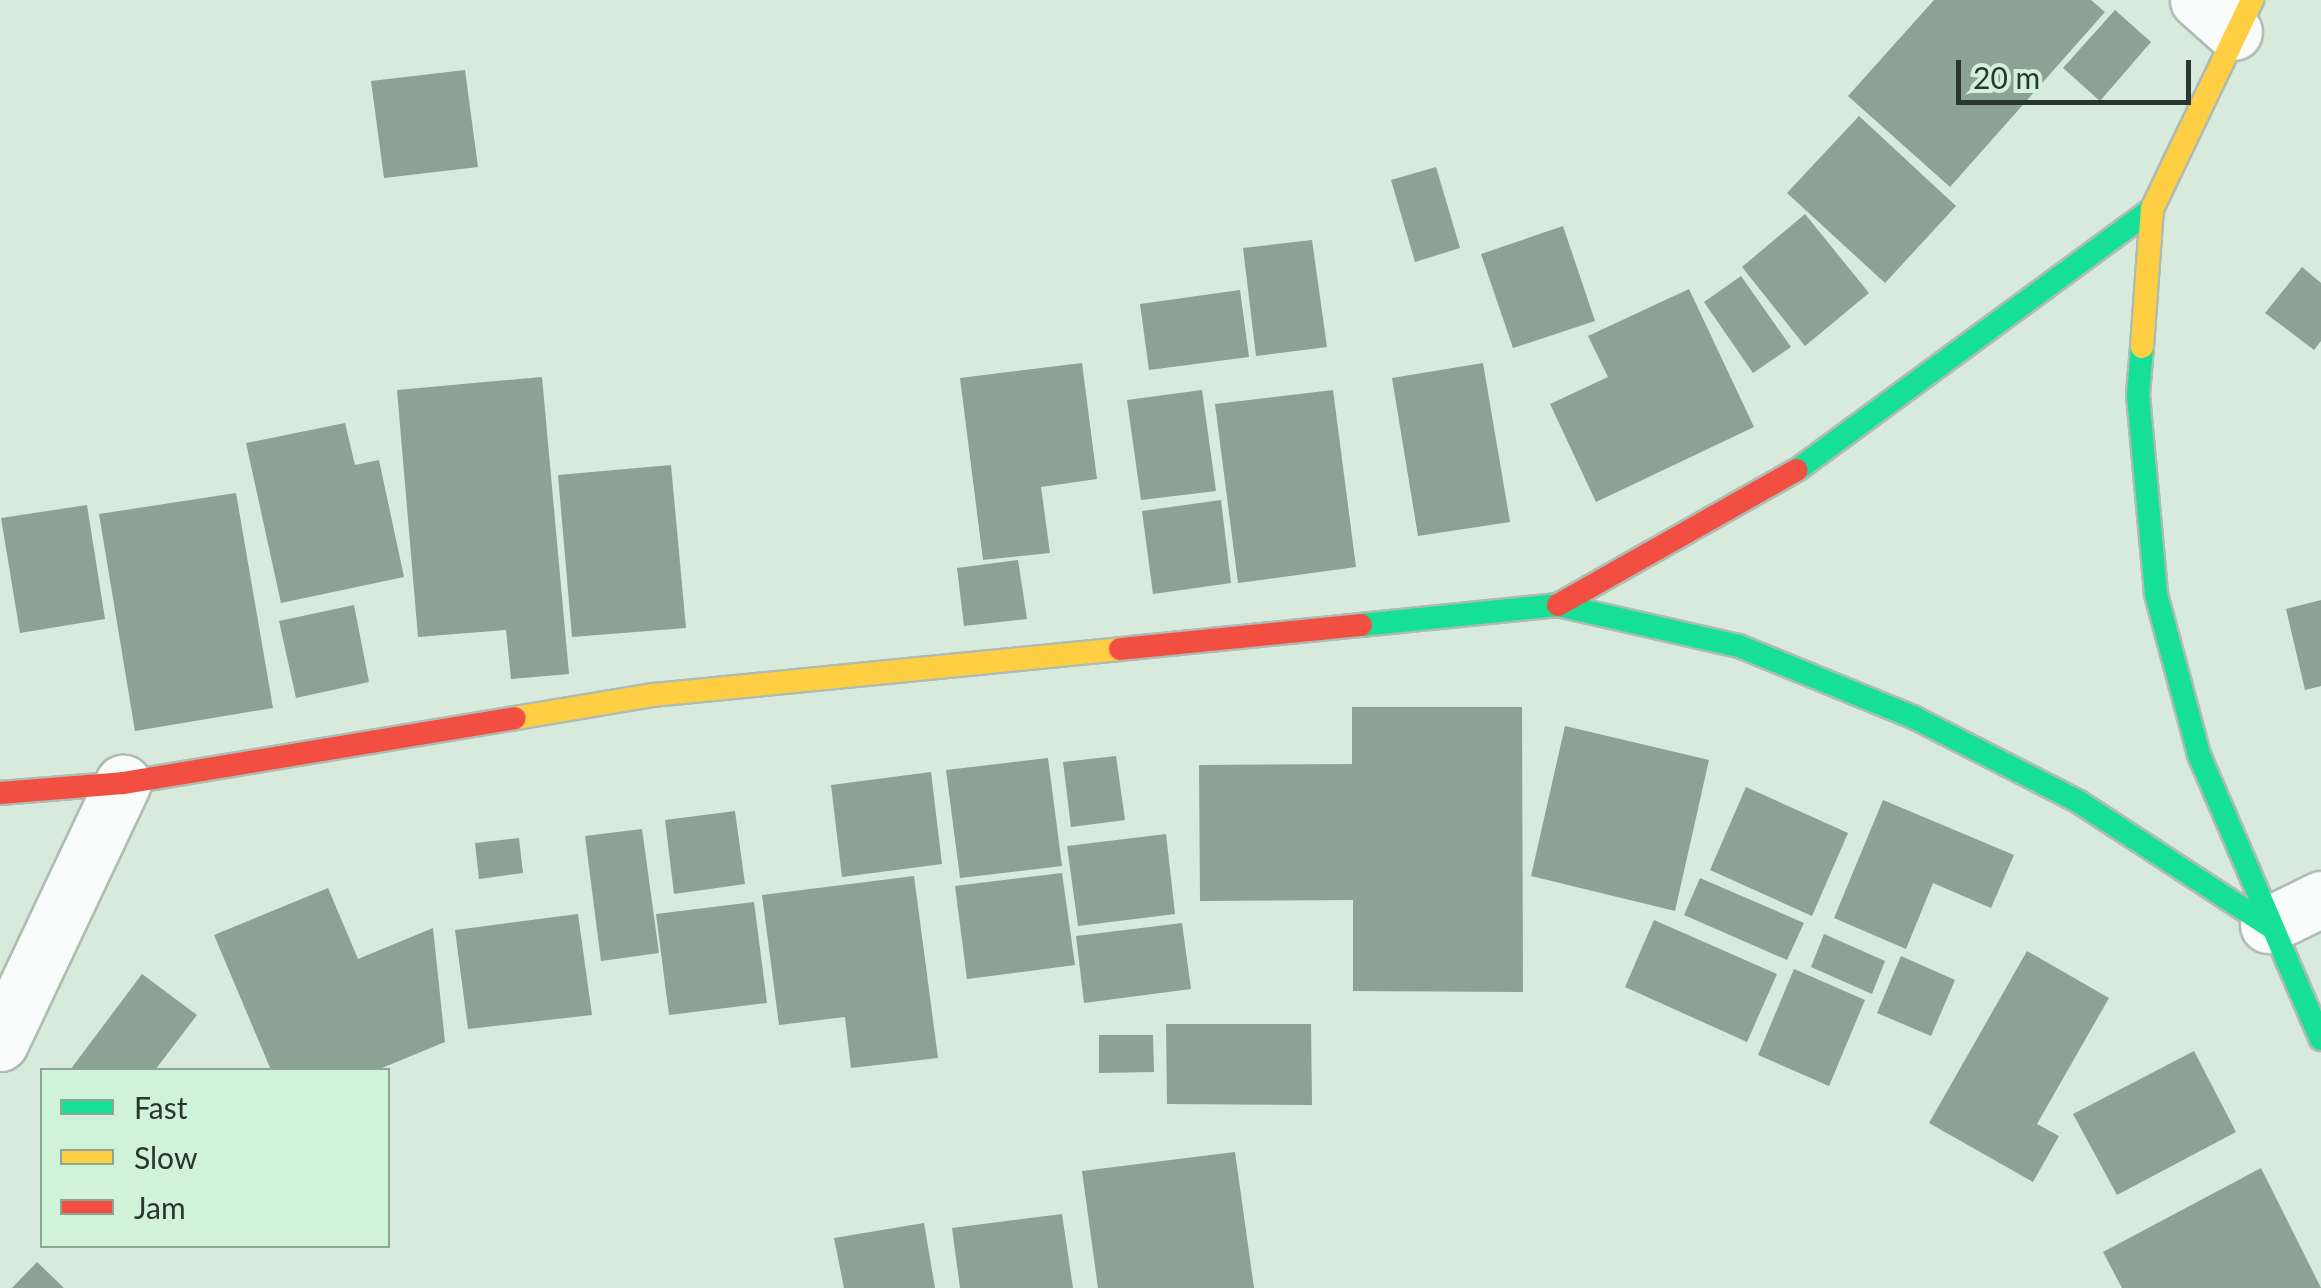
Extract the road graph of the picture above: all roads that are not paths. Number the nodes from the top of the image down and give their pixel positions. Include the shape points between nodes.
1 (2228, 10) edge
2 (2152, 210) junction
3 (1558, 605) junction
4 (123, 782) junction
5 (0, 794) edge
6 (2321, 898) edge
7 (2268, 925) junction
8 (2321, 1039) edge
9 (0, 1043) edge

1 - 2 street
2 - 3 street via 1846,440 1694,534
2 - 7 street via 2138,395 2156,594 2199,755
3 - 4 street via 653,695
3 - 7 street via 1740,646 1915,718 2079,802
4 - 5 street
4 - 9 street
6 - 7 street
7 - 8 street

